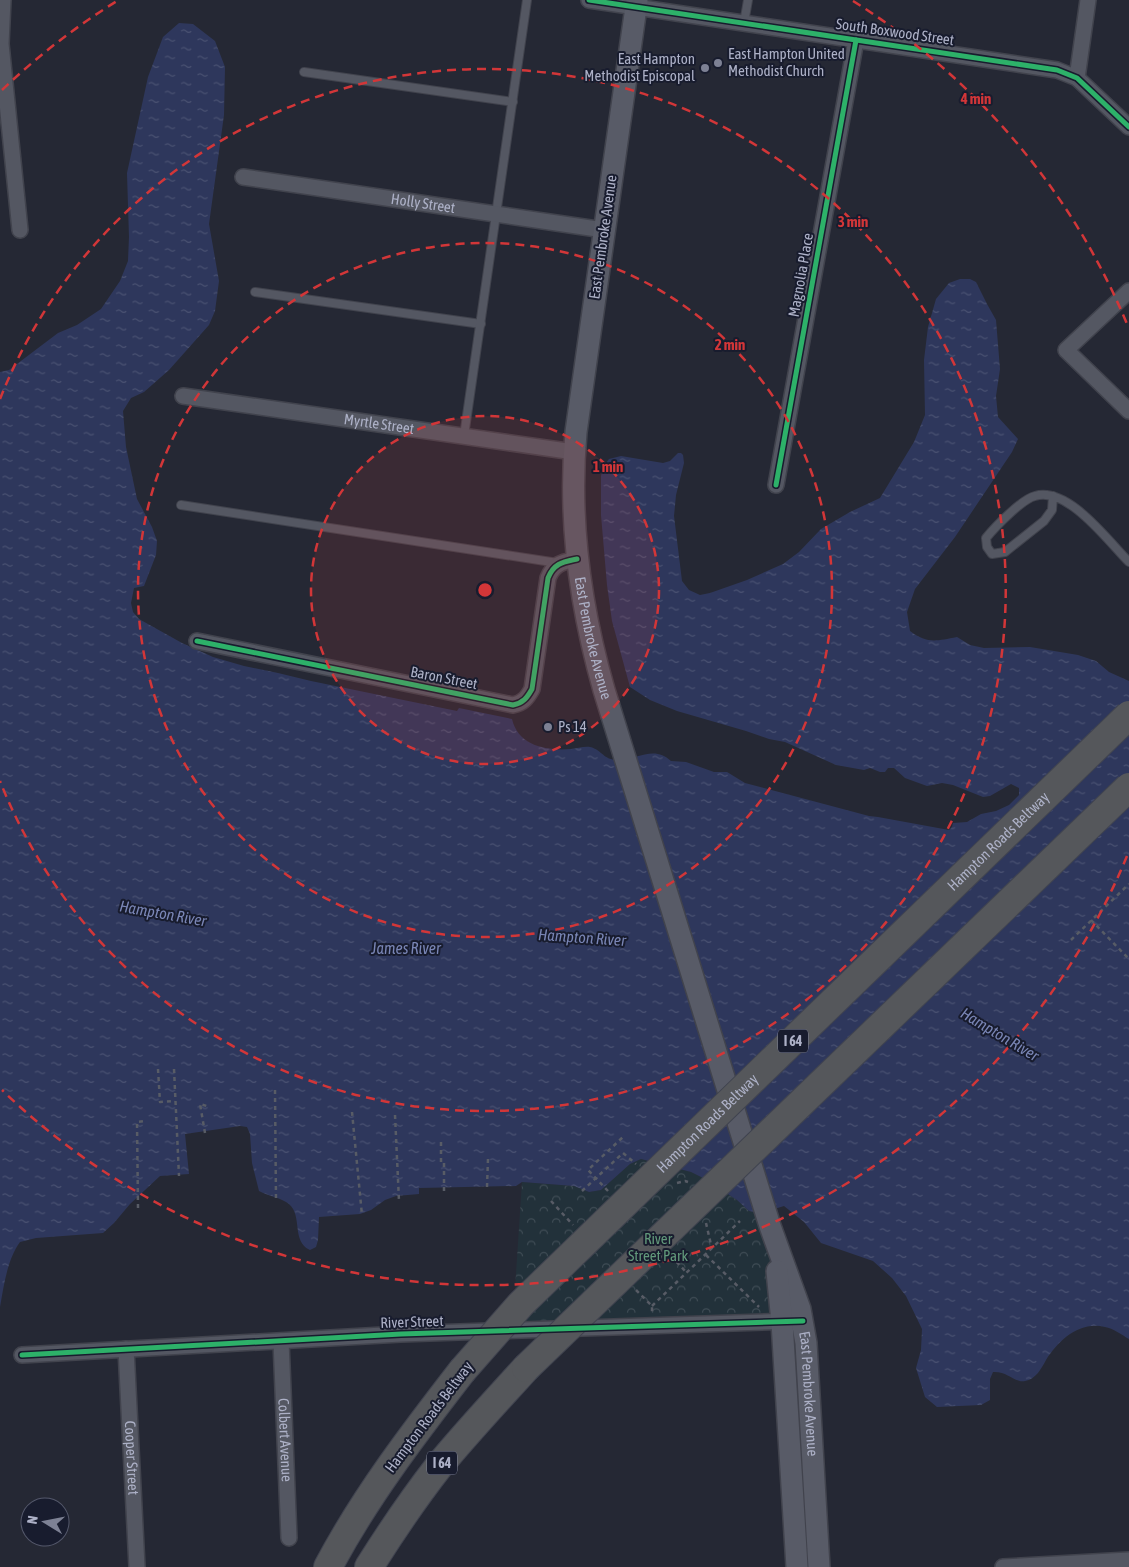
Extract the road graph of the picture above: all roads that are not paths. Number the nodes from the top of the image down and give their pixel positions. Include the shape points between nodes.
1 (3, 0) edge
2 (527, 0) edge
3 (589, 0) edge
4 (748, 0) edge
5 (1088, 0) edge
6 (637, 3) edge
7 (744, 22) junction
8 (856, 40) junction
9 (304, 72) dead end
10 (1077, 78) junction
11 (513, 102) junction
12 (1129, 127) edge
13 (243, 177) dead end
14 (497, 214) junction
15 (20, 230) dead end
16 (604, 230) junction
17 (1129, 291) edge
18 (255, 292) dead end
19 (481, 324) junction
20 (183, 396) dead end
21 (1129, 412) edge
22 (464, 436) junction
23 (574, 452) junction
24 (776, 485) dead end
25 (1053, 496) junction
26 (181, 505) dead end
27 (568, 561) junction
28 (1129, 562) edge
29 (198, 642) dead end
30 (1129, 715) edge
31 (1129, 787) edge
32 (793, 1321) junction
33 (281, 1341) junction
34 (126, 1348) junction
35 (22, 1354) dead end
36 (289, 1538) dead end
37 (1129, 1560) edge
38 (137, 1567) edge
39 (328, 1567) edge
40 (369, 1567) edge
41 (797, 1567) edge
42 (819, 1567) edge
43 (1003, 1567) edge

1 - 15 street via 1,44
2 - 11 lane
3 - 6 street, South Boxwood Street
4 - 7 lane
5 - 10 street
6 - 7 street, South Boxwood Street
6 - 16 main road, East Pembroke Avenue
7 - 8 street, South Boxwood Street
8 - 10 street, South Boxwood Street via 1041,66
8 - 24 street, Magnolia Place
9 - 11 lane
10 - 12 street, South Boxwood Street
11 - 14 lane
13 - 14 street, Holly Street
14 - 16 street, Holly Street
14 - 19 lane
16 - 23 main road, East Pembroke Avenue
17 - 21 street via 1066,350
18 - 19 lane
19 - 22 lane
20 - 22 street, Myrtle Street
22 - 23 street, Myrtle Street
23 - 27 main road, East Pembroke Avenue via 574,508
25 - 25 lane via 1034,496 994,528 986,538 992,554 1005,552 1044,521 1052,510
25 - 28 lane via 1077,508
26 - 27 lane
27 - 29 street, Baron Street via 552,569 546,585 532,689 518,704
27 - 32 main road, East Pembroke Avenue, bridge via 618,737 770,1226
30 - 39 highway, Hampton Roads Beltway / I 64, bridge via 521,1304 462,1371 396,1460
31 - 40 highway, I 64, bridge via 526,1368 439,1467
32 - 33 street, River Street
32 - 41 main road, East Pembroke Avenue
32 - 42 main road, East Pembroke Avenue via 806,1343
33 - 34 street, River Street
33 - 36 street, Colbert Avenue
34 - 35 street, River Street
34 - 38 street, Cooper Street
37 - 43 street

